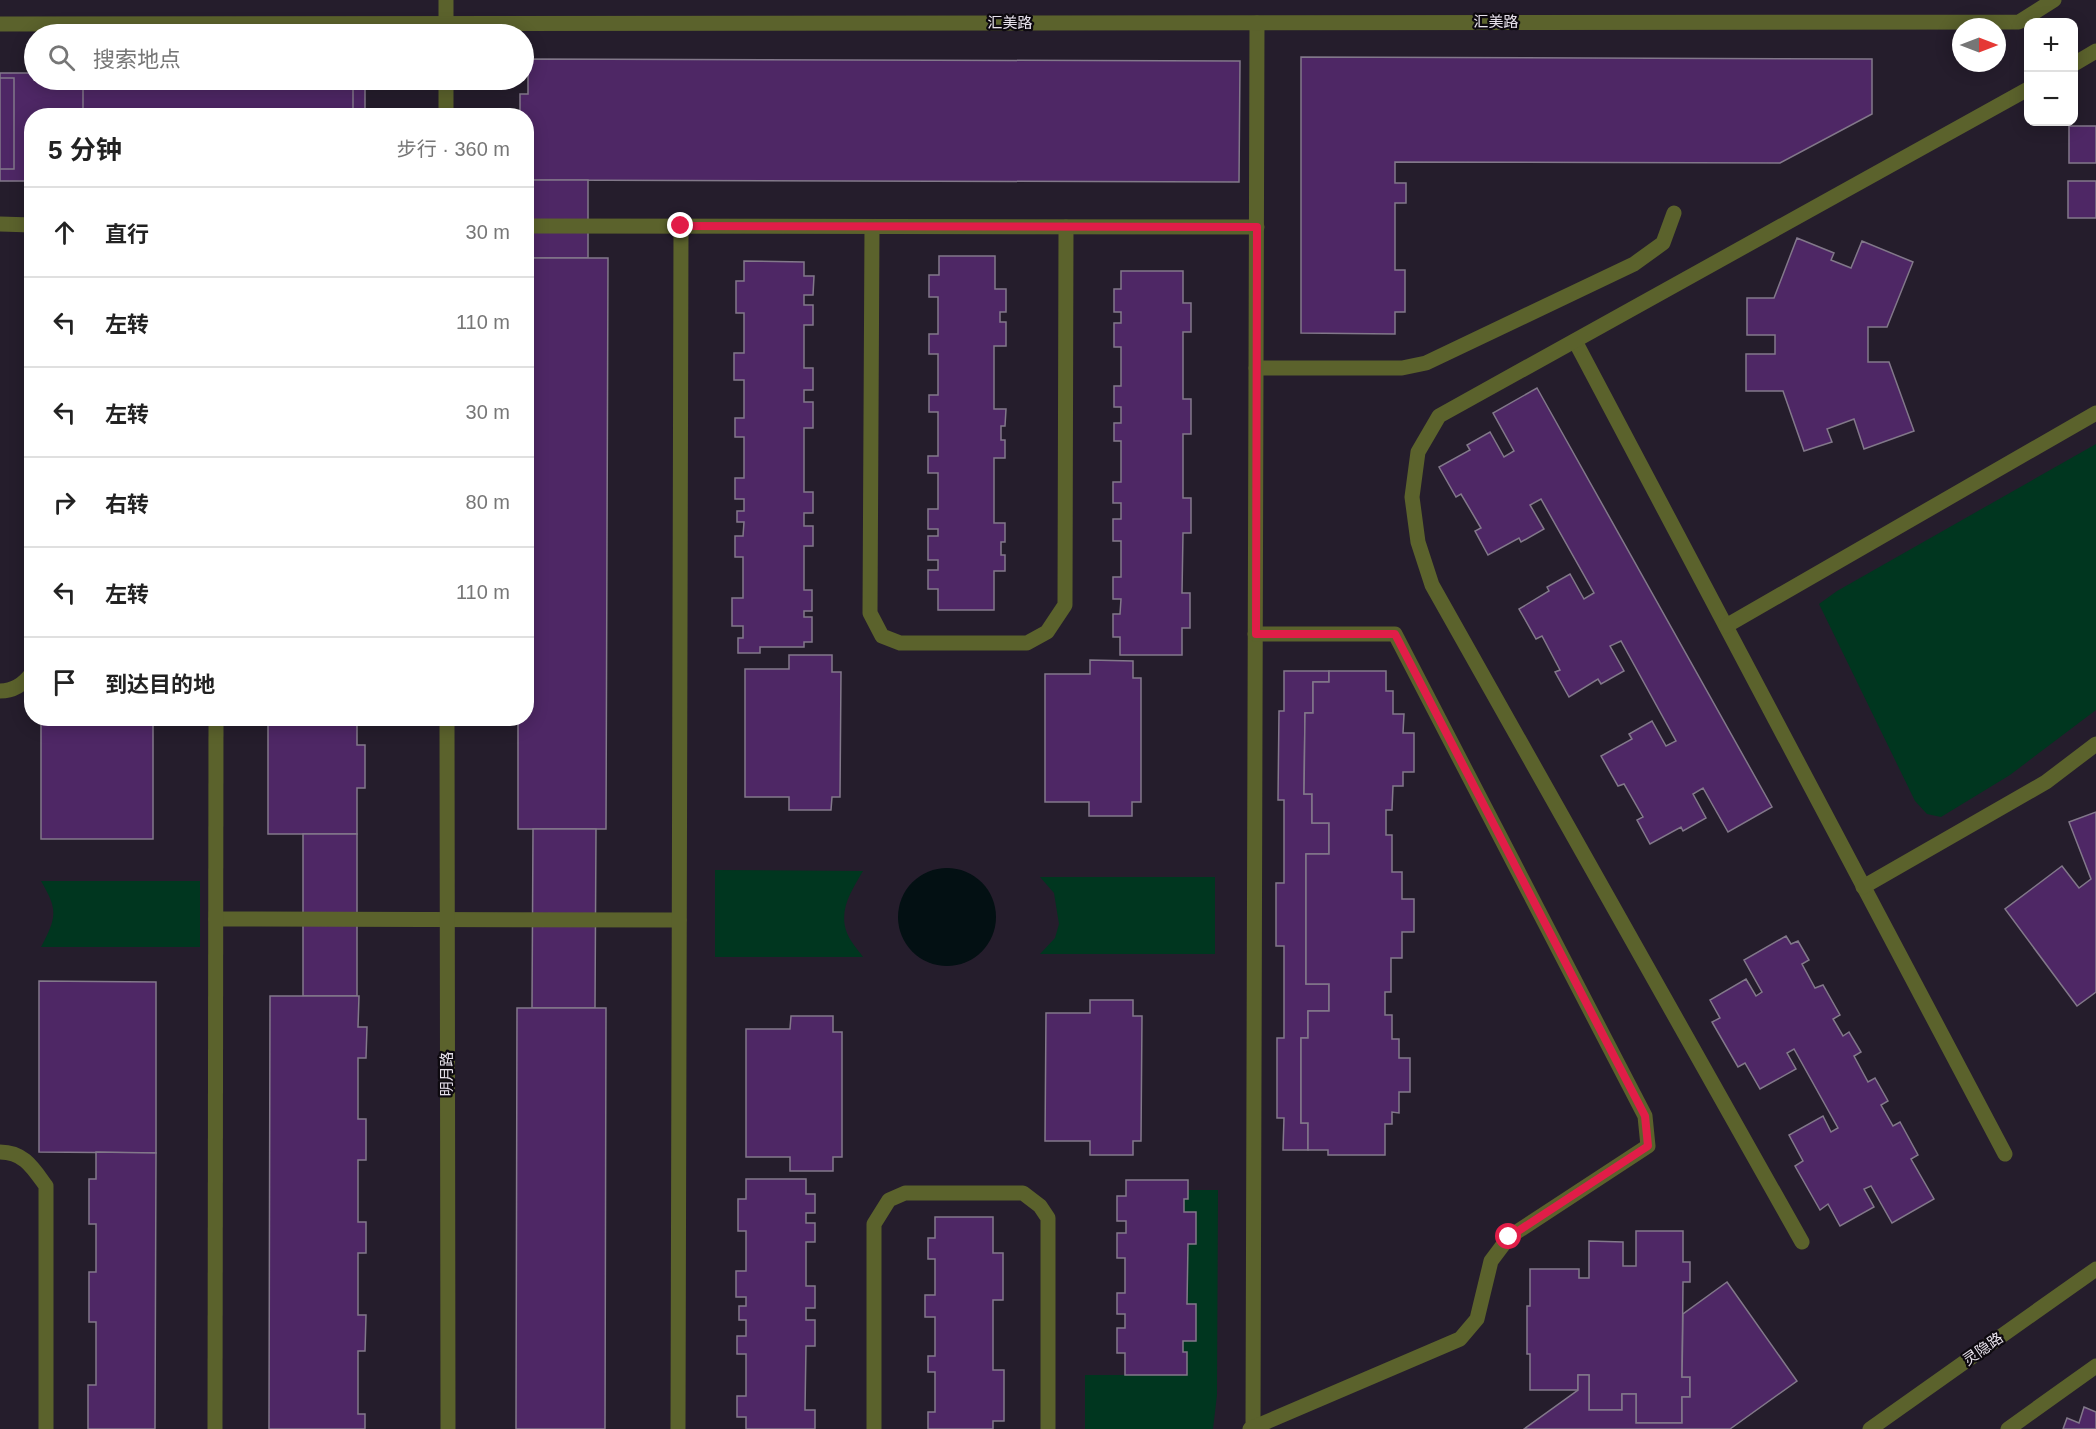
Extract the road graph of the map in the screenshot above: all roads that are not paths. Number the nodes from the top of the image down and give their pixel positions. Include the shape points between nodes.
1 (446, 0) edge
2 (2054, 0) edge
3 (1257, 23) junction
4 (0, 24) edge
5 (24, 24) edge
6 (446, 24) edge
7 (534, 28) edge
8 (2096, 51) edge
9 (2078, 61) edge
10 (446, 90) edge
11 (2024, 91) edge
12 (446, 108) edge
13 (1674, 213) dead end
14 (0, 224) edge
15 (24, 225) edge
16 (534, 226) edge
17 (681, 226) junction
18 (872, 226) junction
19 (1066, 227) junction
20 (1257, 227) junction
21 (1575, 340) junction
22 (1256, 368) junction
23 (2096, 413) edge
24 (1726, 626) junction
25 (1256, 634) junction
26 (24, 683) edge
27 (0, 691) edge
28 (216, 726) edge
29 (447, 726) edge
30 (2096, 744) edge
31 (1863, 886) junction
32 (216, 919) junction
33 (447, 919) junction
34 (679, 920) junction
35 (0, 1152) edge
36 (2004, 1154) dead end
37 (1802, 1242) dead end
38 (2096, 1269) edge
39 (2096, 1366) edge
40 (1252, 1428) edge
41 (46, 1429) edge
42 (215, 1429) edge
43 (448, 1429) edge
44 (678, 1429) edge
45 (874, 1429) edge
46 (1048, 1429) edge
47 (1870, 1429) edge
48 (2008, 1429) edge

1 - 6 street
2 - 3 street, 汇美路 via 2019,22
3 - 7 street, 汇美路
3 - 20 street
4 - 5 street, 汇美路
8 - 9 street
10 - 12 street
11 - 21 street
13 - 22 street via 1663,243 1634,264 1426,363 1402,368
14 - 15 street
16 - 17 street
17 - 18 street
17 - 34 street
18 - 19 street
18 - 19 street via 870,613 882,636 900,642 1027,643 1047,632 1065,605
19 - 20 street
20 - 22 street
21 - 24 street
21 - 37 street via 1439,416 1418,452 1412,497 1418,542 1432,585
22 - 25 street
23 - 24 street
24 - 31 street
25 - 40 street
25 - 40 street via 1395,634 1645,1116 1648,1146 1509,1237 1491,1262 1477,1319 1460,1339
26 - 27 street
28 - 32 street
29 - 33 street, 明月路
30 - 31 street via 2046,782
31 - 36 street
32 - 33 street
32 - 42 street
33 - 34 street
33 - 43 street, 明月路
34 - 44 street
35 - 41 street via 13,1152 32,1165 46,1186
38 - 47 street, 灵隐路
39 - 48 street
45 - 46 street via 874,1224 889,1200 906,1193 1023,1193 1048,1218

